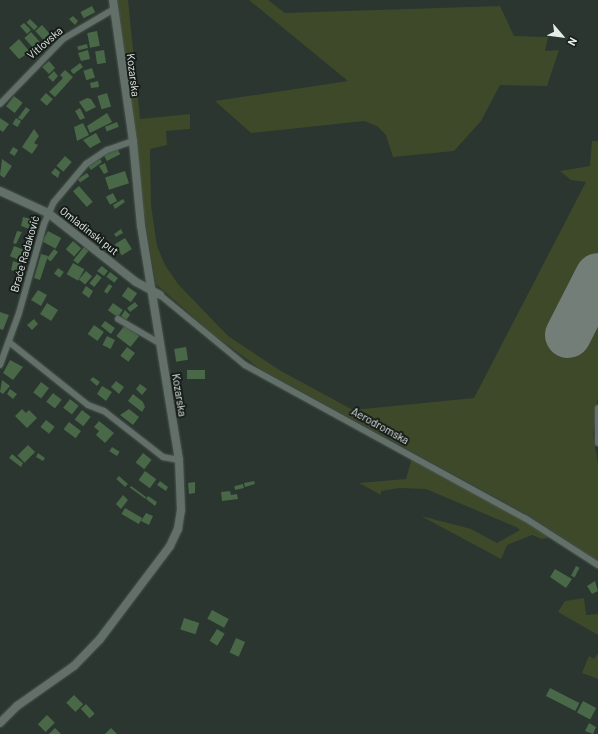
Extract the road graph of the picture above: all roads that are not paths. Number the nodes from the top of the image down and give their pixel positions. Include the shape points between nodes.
1 (113, 4) edge
2 (0, 104) edge
3 (133, 141) junction
4 (0, 191) edge
5 (48, 213) junction
6 (151, 288) junction
7 (160, 295) joint
8 (118, 319) dead end
9 (9, 342) junction
10 (159, 343) junction
11 (0, 365) edge
12 (598, 408) edge
13 (598, 443) edge
14 (179, 460) junction
15 (598, 565) edge
16 (0, 723) edge

1 - 2 street, Vitlovska via 63,39 38,61
1 - 3 street, Kozarska
3 - 5 street, Braće Radaković via 107,150 86,164 70,180
3 - 6 street, Kozarska via 134,176
4 - 5 street, Omladinski put
5 - 6 street, Omladinski put via 136,282
5 - 9 street, Braće Radaković
6 - 7 street, Omladinski put
6 - 10 street, Kozarska
7 - 15 street, Aerodromska via 245,365 518,514
8 - 10 street
9 - 11 street, Braće Radaković
9 - 14 street via 88,405 104,412 163,457
10 - 14 street, Kozarska
12 - 13 street
14 - 16 street, Kozarska via 182,492 179,523 161,560 87,653 17,706

